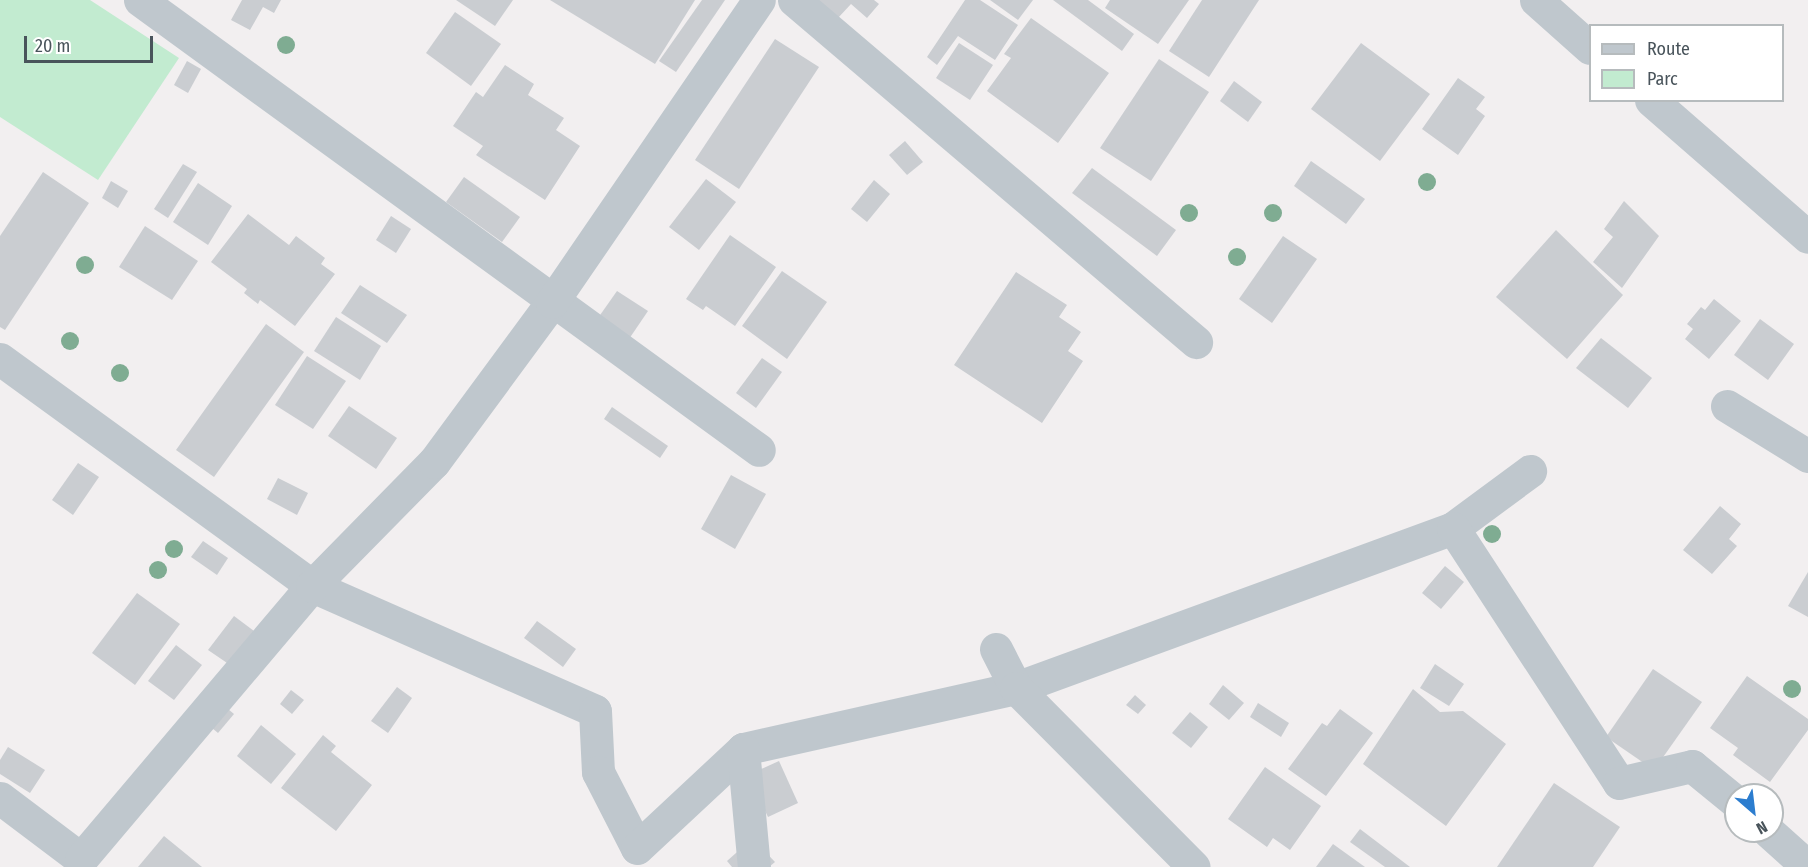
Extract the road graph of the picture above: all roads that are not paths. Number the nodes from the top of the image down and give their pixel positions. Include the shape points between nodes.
1 (140, 0) edge
2 (759, 0) edge
3 (794, 0) edge
4 (1536, 0) edge
5 (1589, 47) edge
6 (1653, 102) edge
7 (1808, 237) edge
8 (552, 302) junction
9 (1196, 342) dead end
10 (0, 359) edge
11 (1727, 406) dead end
12 (759, 450) dead end
13 (1808, 456) edge
14 (1530, 471) dead end
15 (1453, 528) junction
16 (312, 586) junction
17 (996, 649) dead end
18 (1016, 688) junction
19 (743, 749) junction
20 (1724, 792) edge
21 (0, 798) edge
22 (1781, 843) edge
23 (754, 867) edge
24 (1194, 867) edge
25 (1808, 867) edge

1 - 8 street
2 - 8 street
3 - 9 street
4 - 5 street
6 - 7 street
8 - 12 street
8 - 16 street via 434,462
10 - 16 street
11 - 13 street
14 - 15 street
15 - 18 street
15 - 20 street via 1619,783 1692,766
16 - 19 street via 595,711 598,772 637,848
16 - 21 street via 81,859
17 - 18 street
18 - 19 street
18 - 24 street
19 - 23 street
22 - 25 street

